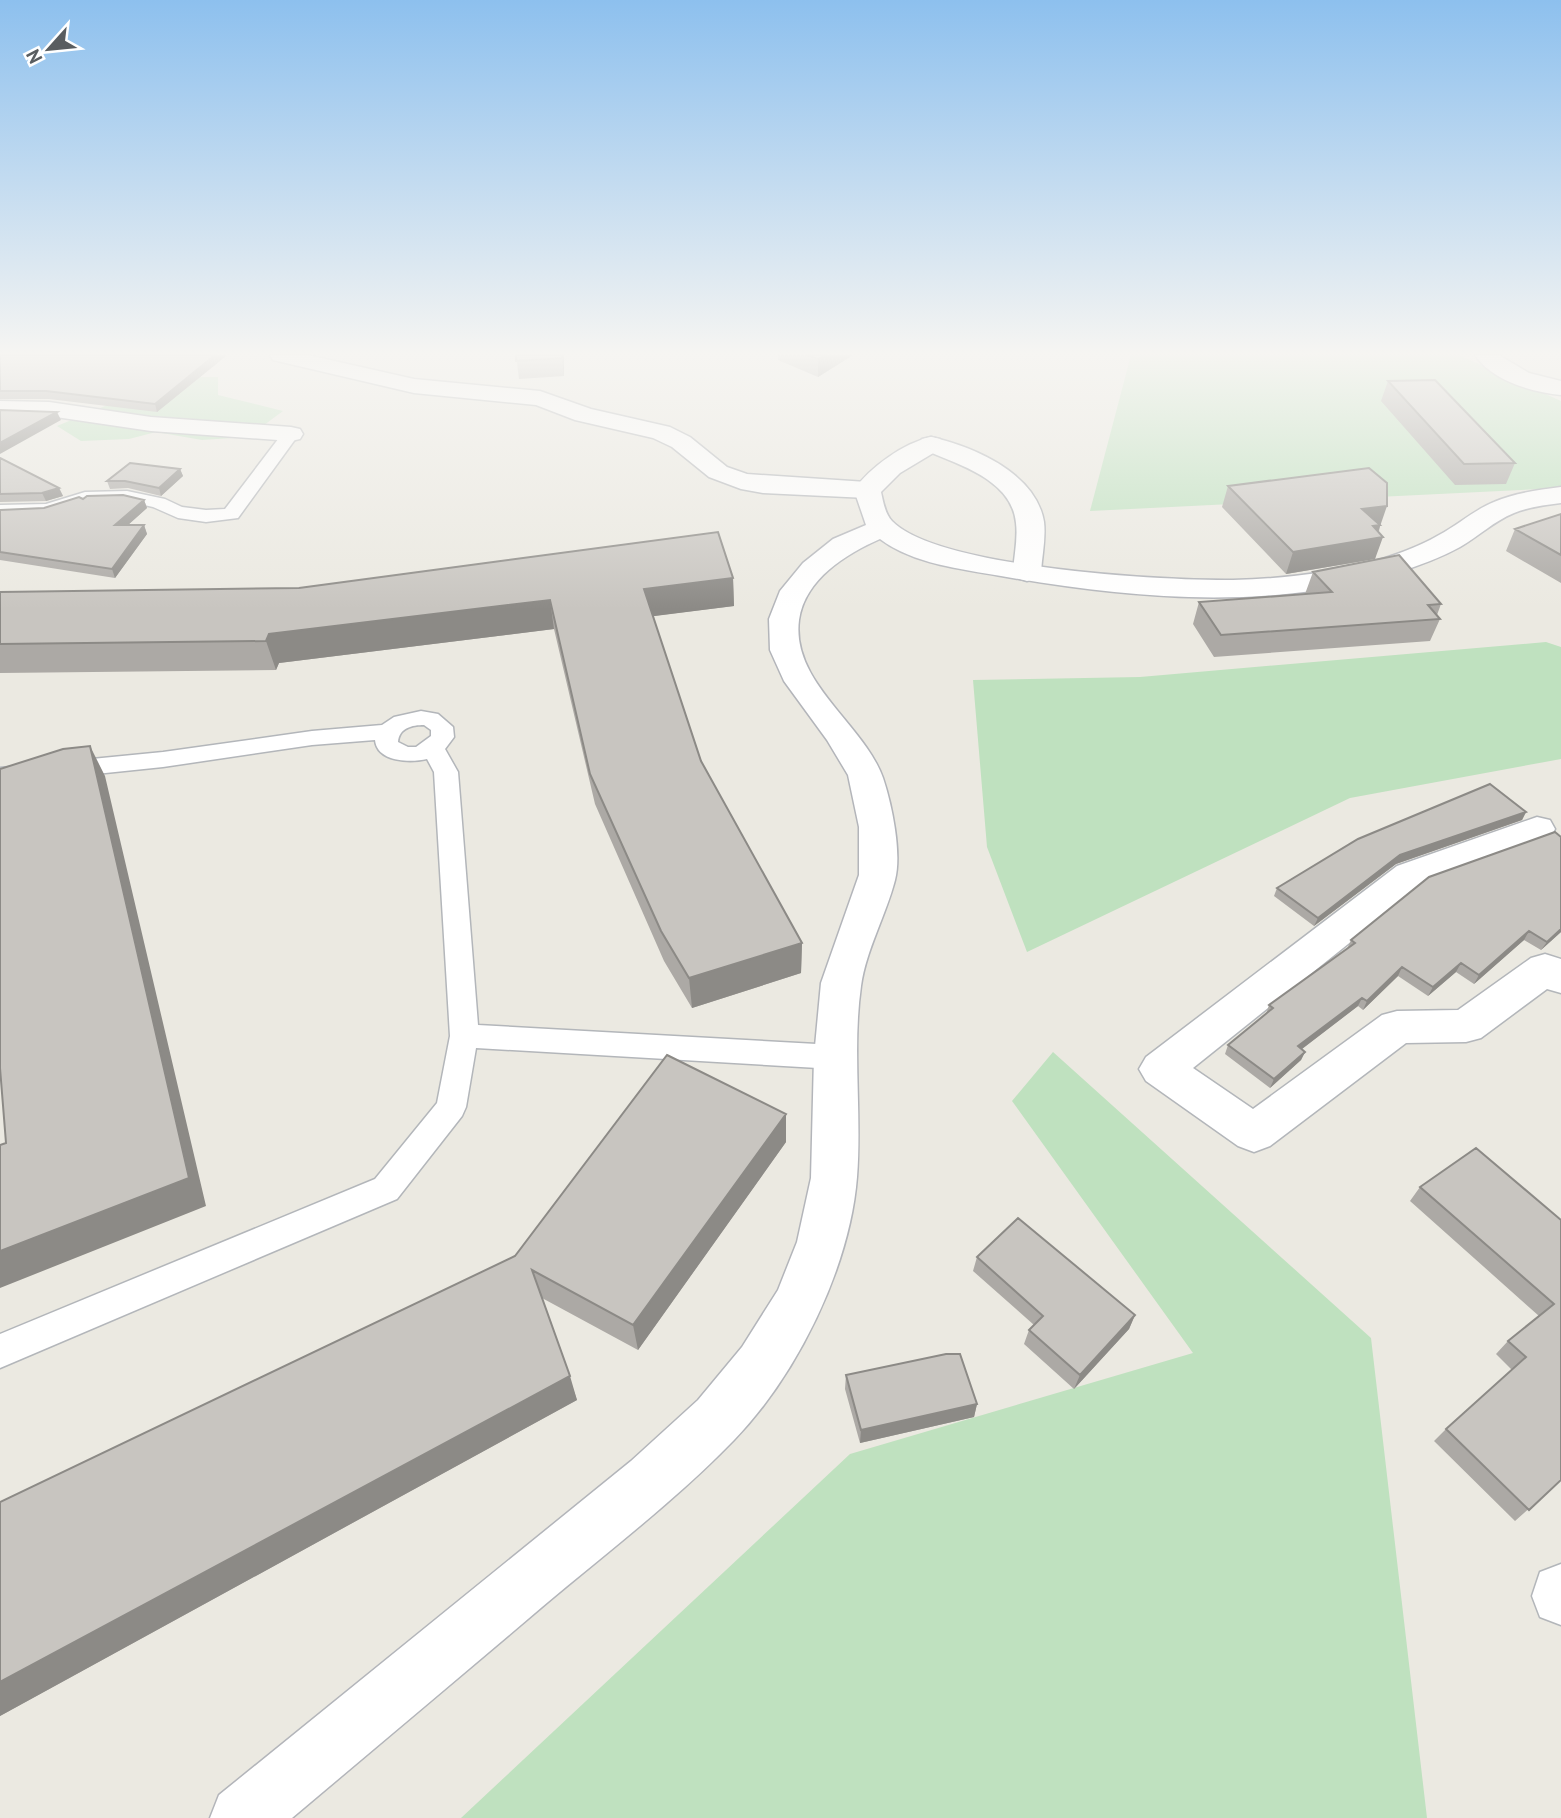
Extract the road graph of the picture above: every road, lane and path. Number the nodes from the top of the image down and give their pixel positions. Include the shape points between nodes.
1 (287, 440) edge
2 (677, 440) edge
3 (1561, 495) edge
4 (874, 509) junction
5 (0, 511) edge
6 (1027, 572) junction
7 (388, 732) junction
8 (433, 748) junction
9 (0, 776) edge
10 (1537, 829) dead end
11 (1561, 978) edge
12 (464, 1036) junction
13 (835, 1057) junction
14 (0, 1351) edge
15 (242, 1818) edge

1 - 5 lane via 231,514 178,512 127,496 85,497 48,509
2 - 4 street via 718,472 741,481
3 - 6 street via 1495,511 1414,557 1312,583 1193,590
4 - 6 street via 914,546
4 - 6 street via 891,468 931,444 993,472 1021,496 1030,521
4 - 13 street via 843,545 813,569 795,592 784,619 785,650 800,681 865,775 877,827 878,875 841,983
7 - 8 lane via 386,744 398,753 416,754
7 - 8 lane via 411,719 430,719 444,732
7 - 9 lane via 352,732 186,757
8 - 12 lane via 446,772
10 - 11 street via 1410,875 1161,1069 1254,1133 1397,1027 1466,1026 1545,969
12 - 13 lane
12 - 14 lane via 451,1107 386,1189
13 - 15 street via 835,1178 821,1242 798,1303 760,1365 716,1419 650,1480

